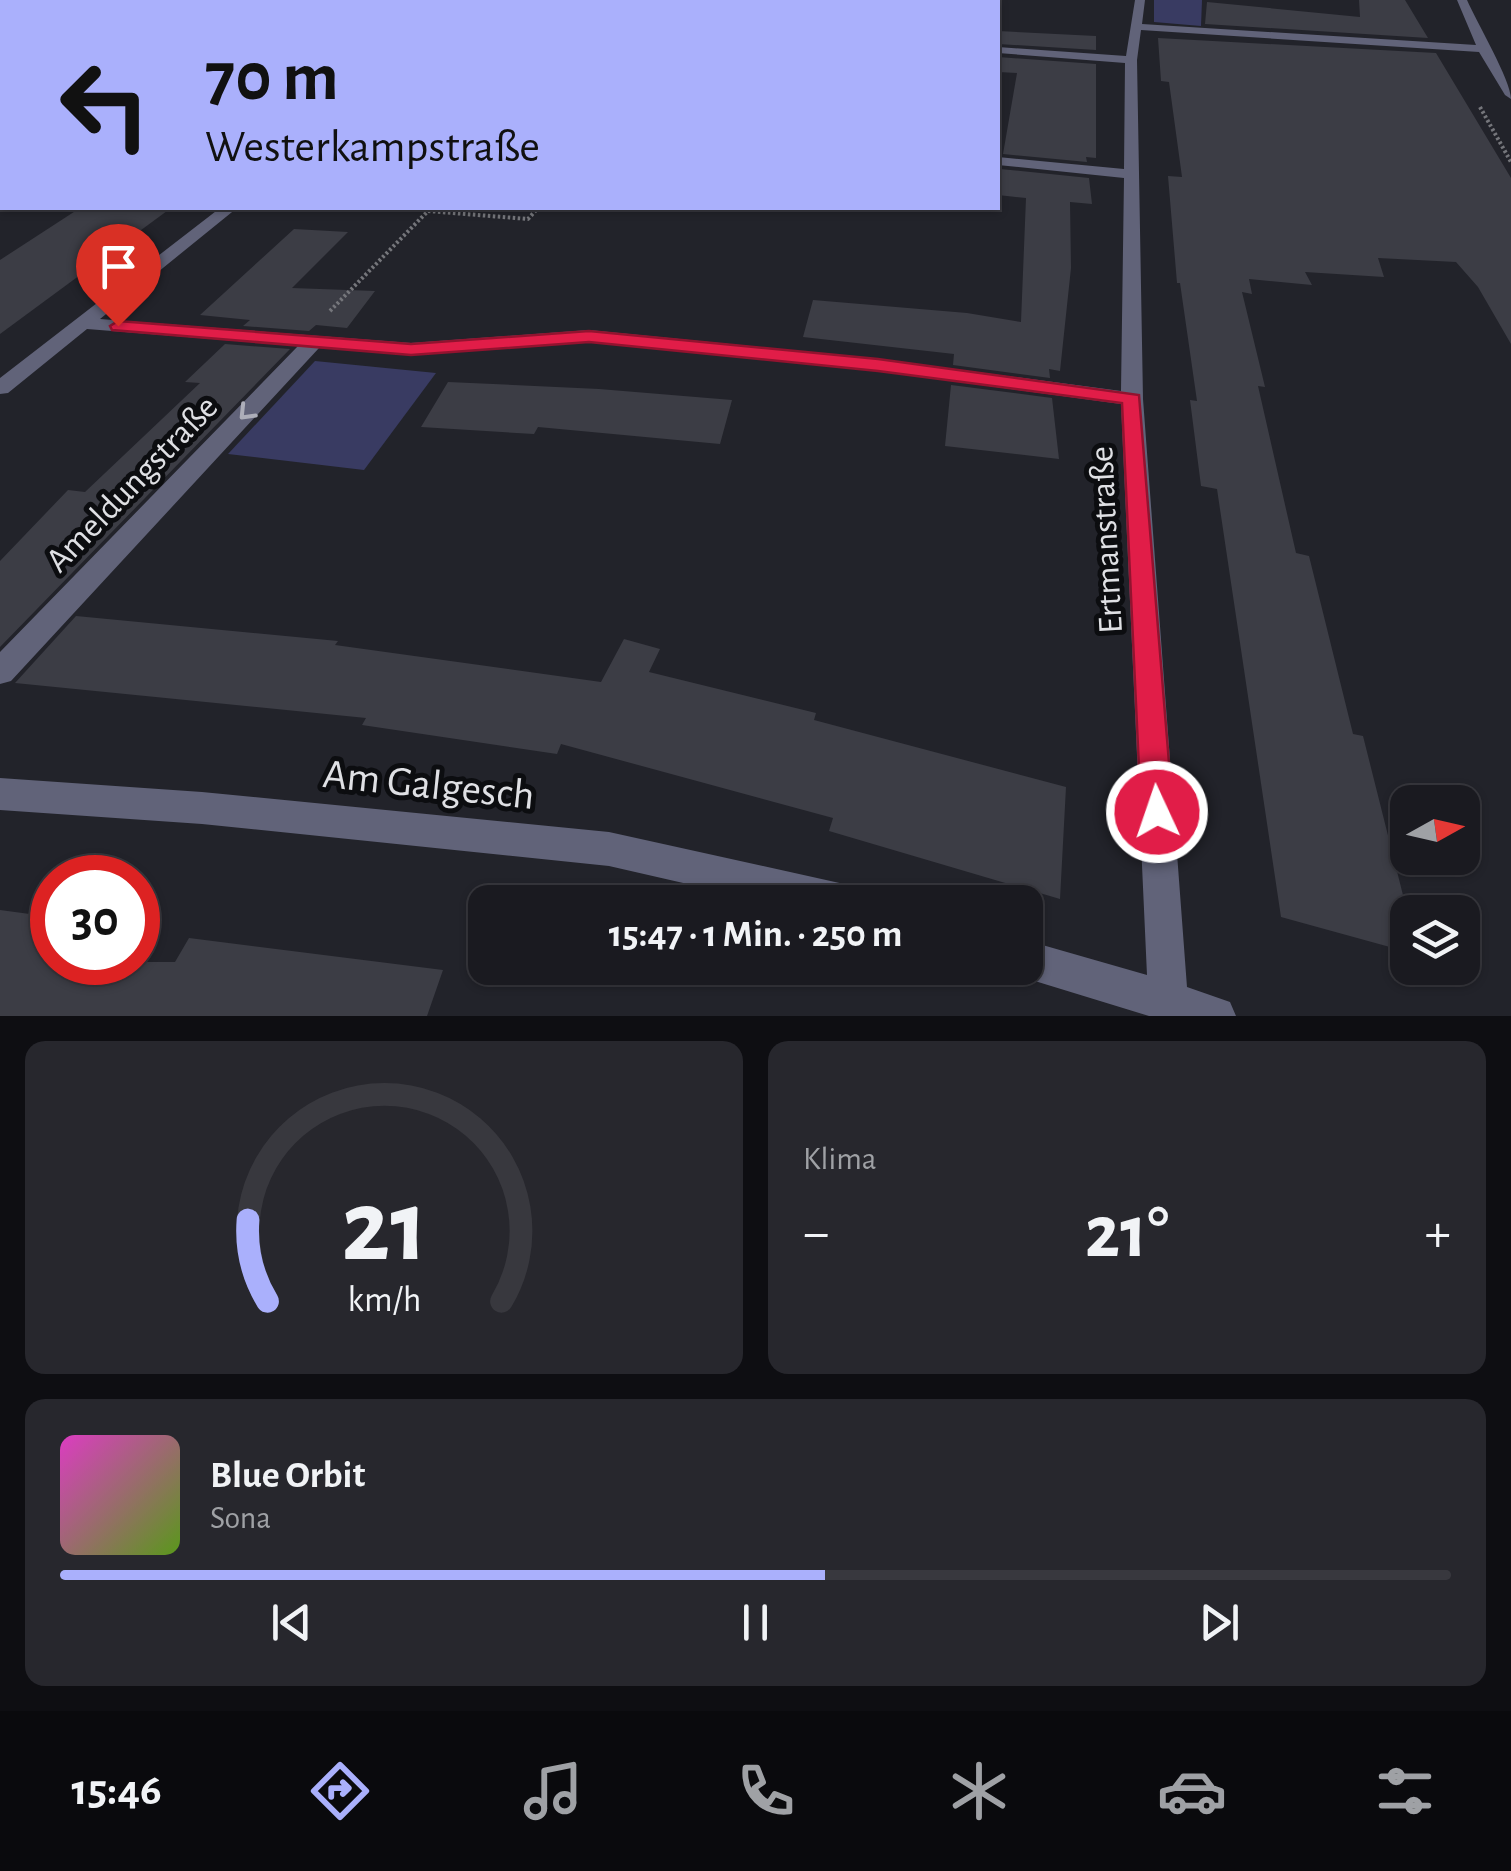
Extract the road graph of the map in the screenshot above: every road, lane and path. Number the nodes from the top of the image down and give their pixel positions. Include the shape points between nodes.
1 (1140, 0) edge
2 (1462, 0) edge
3 (1138, 27) junction
4 (1483, 49) junction
5 (1000, 50) edge
6 (1131, 60) junction
7 (1511, 94) edge
8 (1000, 161) edge
9 (1130, 174) junction
10 (226, 210) edge
11 (536, 210) edge
12 (82, 324) junction
13 (308, 342) junction
14 (0, 388) edge
15 (1132, 399) junction
16 (0, 672) edge
17 (0, 794) edge
18 (769, 885) edge
19 (1043, 965) edge
20 (1170, 1010) edge
21 (1216, 1016) edge

1 - 3 street, Ertmanstraße
2 - 4 street
3 - 4 street
3 - 6 street, Ertmanstraße
4 - 7 street
5 - 6 street
6 - 9 street, Ertmanstraße
8 - 9 street
9 - 15 street, Ertmanstraße
10 - 12 street
11 - 13 path via 528,220 428,211
12 - 13 street
12 - 14 street
13 - 15 street via 411,349 589,336
13 -> 16 street, Ameldungstraße
15 - 20 street, Ertmanstraße
17 - 18 street, Am Galgesch via 609,849
19 - 20 street
20 - 21 street

